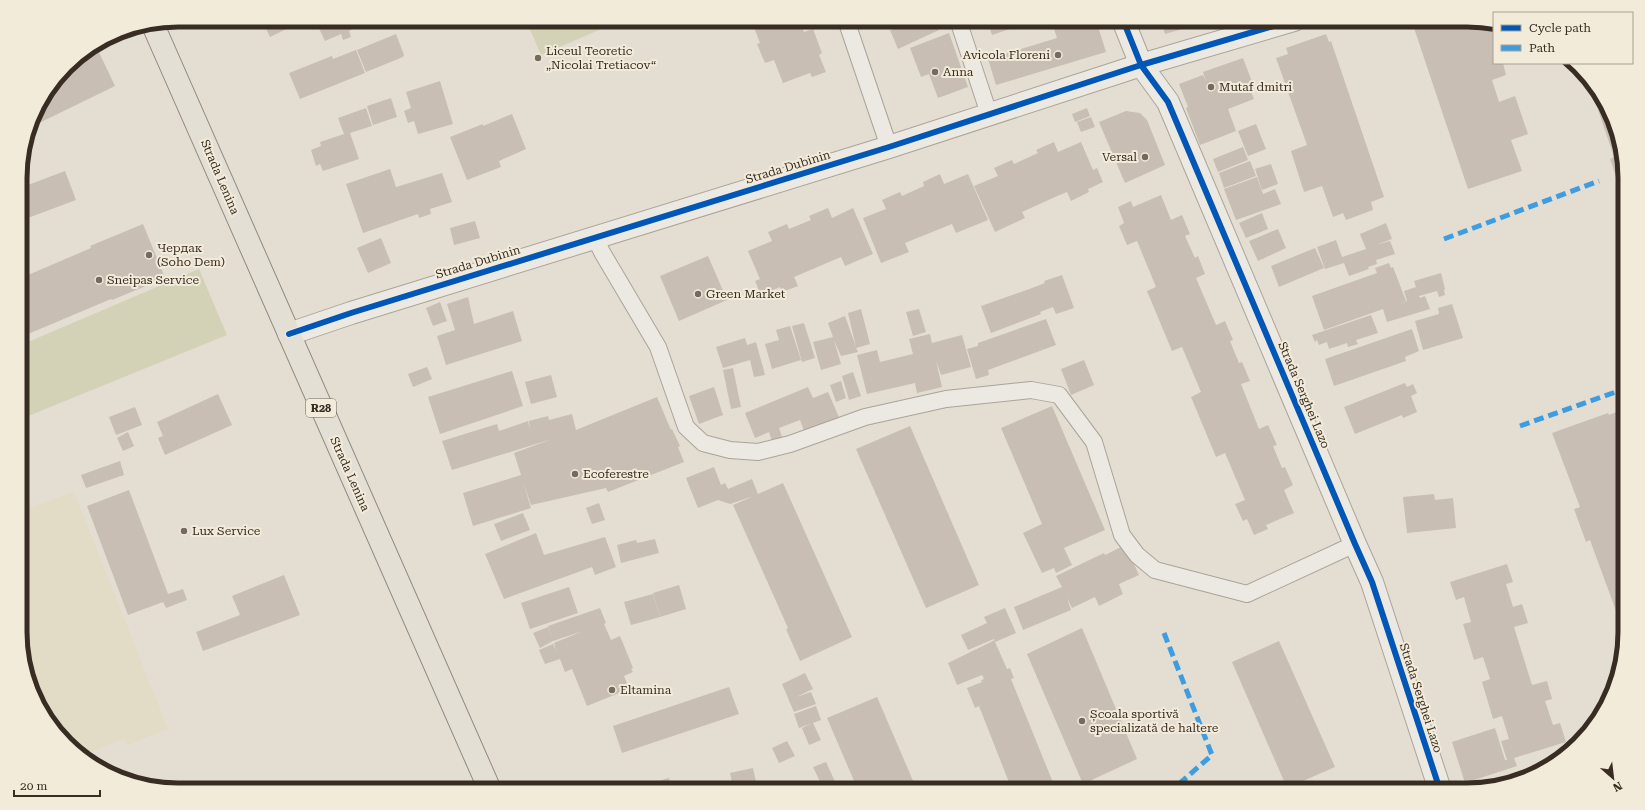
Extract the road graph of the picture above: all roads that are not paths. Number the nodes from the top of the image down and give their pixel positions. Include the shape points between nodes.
1 (848, 27) edge
2 (960, 27) edge
3 (1126, 27) edge
4 (1270, 27) edge
5 (156, 29) edge
6 (1140, 65) junction
7 (989, 114) junction
8 (889, 147) junction
9 (595, 238) junction
10 (289, 334) junction
11 (1355, 544) junction
12 (487, 783) edge
13 (1438, 783) edge

1 - 8 lane
2 - 7 lane
3 - 6 street, Strada Serghei Lazo
4 - 6 street, Strada Dubinin
5 - 10 main road, Strada Lenina / R28
6 - 7 street, Strada Dubinin
6 - 11 street, Strada Serghei Lazo via 1168,102
7 - 8 street, Strada Dubinin
8 - 9 street, Strada Dubinin
9 - 10 street, Strada Dubinin
9 - 11 lane via 658,347 686,427 703,443 730,450 758,452 790,444 865,417 946,399 1031,390 1059,395 1094,442 1122,535 1137,555 1154,570 1247,594
10 - 12 main road, Strada Lenina / R28
11 - 13 street, Strada Serghei Lazo via 1372,582

